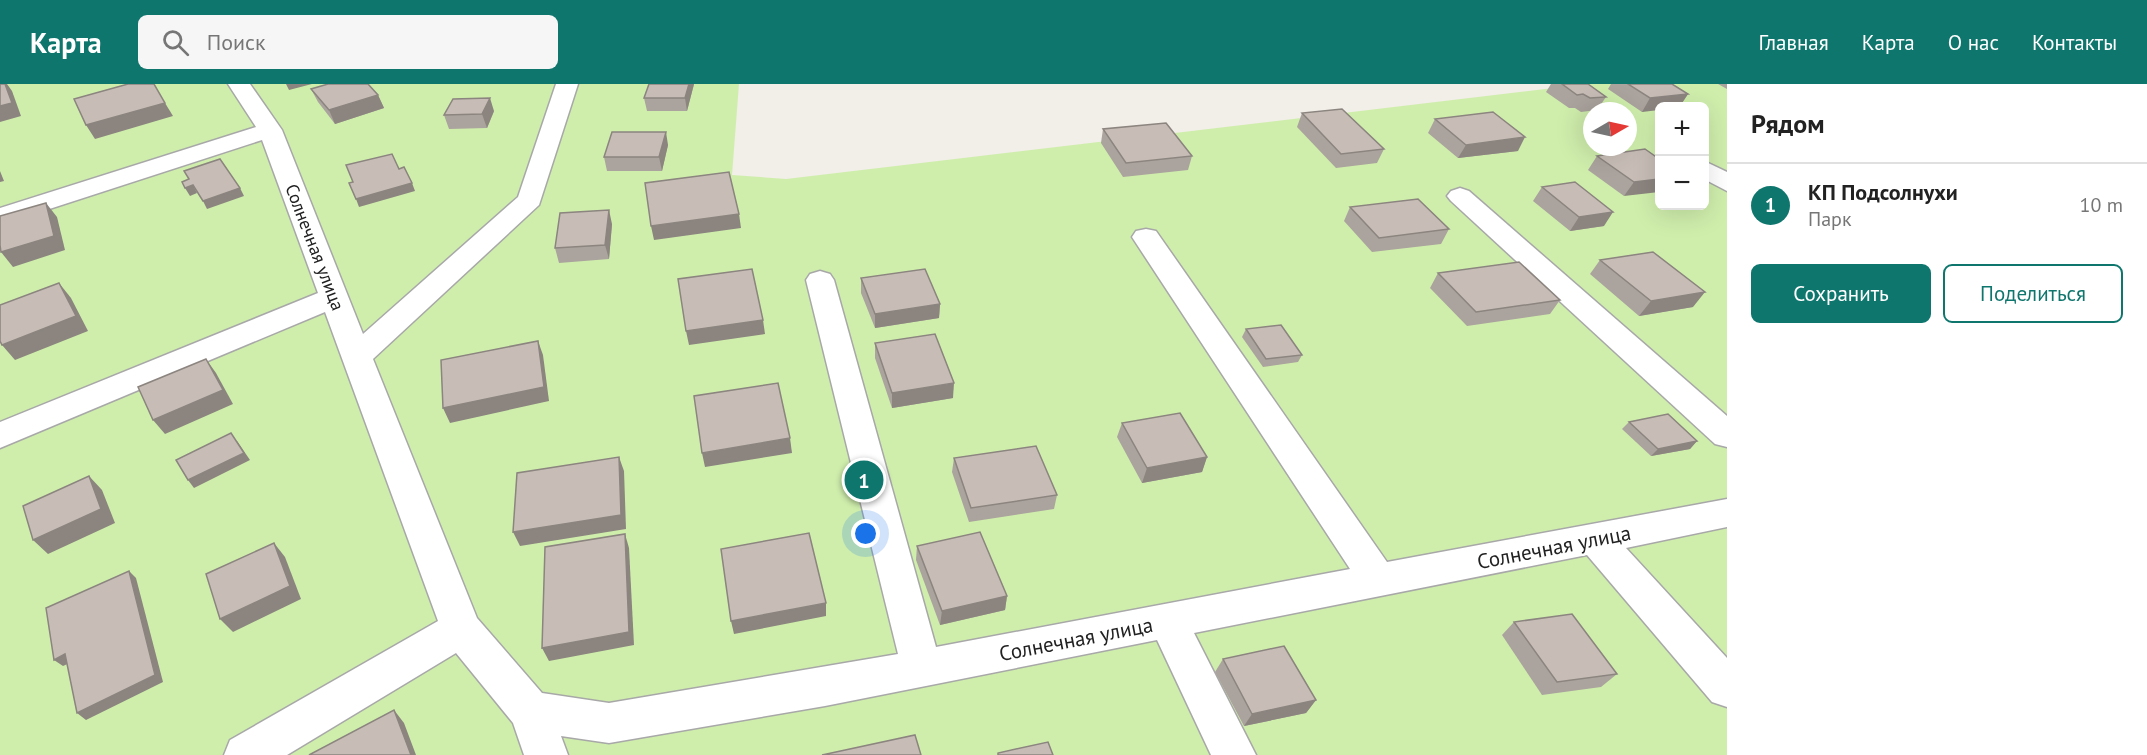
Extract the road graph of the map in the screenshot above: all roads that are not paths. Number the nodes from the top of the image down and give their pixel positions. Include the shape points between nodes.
1 (239, 84) edge
2 (567, 84) edge
3 (270, 130) junction
4 (1709, 171) edge
5 (1727, 183) edge
6 (1460, 196) dead end
7 (0, 216) edge
8 (1146, 237) dead end
9 (820, 280) dead end
10 (334, 297) junction
11 (357, 357) junction
12 (1727, 435) edge
13 (0, 436) edge
14 (1727, 513) edge
15 (1595, 539) junction
16 (1378, 580) junction
17 (1168, 621) junction
18 (461, 628) junction
19 (922, 669) junction
20 (1727, 688) edge
21 (531, 712) junction
22 (246, 755) edge
23 (546, 755) edge
24 (1234, 755) edge

1 - 3 street, Солнечная улица
2 - 11 street via 530,200
3 - 7 street
3 - 10 street, Солнечная улица
4 - 5 street
6 - 12 street
8 - 16 street
9 - 19 street
10 - 11 street, Солнечная улица
10 - 13 street
11 - 18 street, Солнечная улица
14 - 15 street, Солнечная улица
15 - 16 street, Солнечная улица
15 - 20 street
16 - 17 street, Солнечная улица
17 - 19 street, Солнечная улица
17 - 24 street
18 - 21 street, Солнечная улица
18 - 22 street
19 - 21 street, Солнечная улица via 609,723
21 - 23 street

